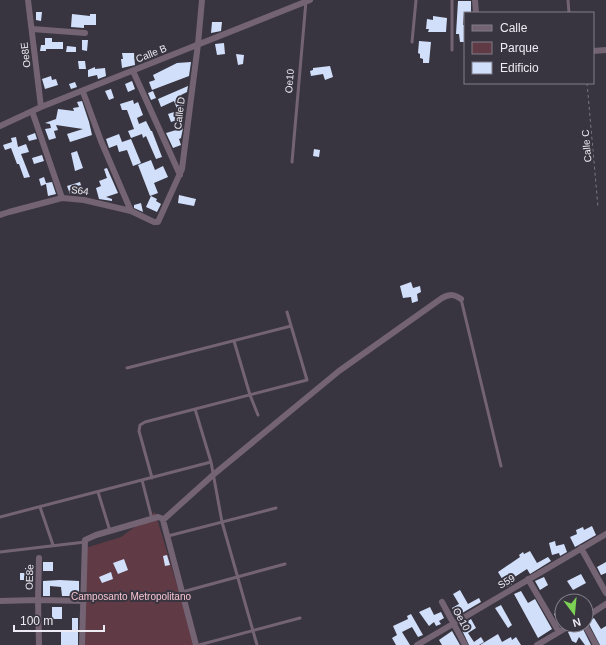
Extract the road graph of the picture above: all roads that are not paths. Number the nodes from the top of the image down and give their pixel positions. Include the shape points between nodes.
1 (28, 0) edge
2 (202, 0) edge
3 (416, 0) edge
4 (452, 0) edge
5 (475, 0) edge
6 (568, 0) edge
7 (308, 1) edge
8 (476, 12) edge
9 (570, 12) edge
10 (32, 29) junction
11 (85, 33) dead end
12 (412, 42) dead end
13 (198, 44) junction
14 (452, 50) dead end
15 (606, 50) edge
16 (594, 51) edge
17 (132, 71) junction
18 (83, 92) junction
19 (41, 108) junction
20 (32, 111) junction
21 (0, 126) edge
22 (292, 162) dead end
23 (180, 175) junction
24 (62, 198) junction
25 (131, 211) junction
26 (0, 216) edge
27 (156, 222) joint
28 (461, 299) joint
29 (287, 312) dead end
30 (291, 326) junction
31 (234, 341) junction
32 (127, 368) dead end
33 (250, 395) junction
34 (195, 408) junction
35 (258, 415) dead end
36 (211, 462) junction
37 (501, 466) dead end
38 (214, 475) junction
39 (152, 478) junction
40 (142, 480) junction
41 (98, 492) junction
42 (40, 507) junction
43 (276, 508) dead end
44 (0, 517) edge
45 (152, 519) junction
46 (163, 520) junction
47 (222, 522) junction
48 (110, 531) junction
49 (606, 534) edge
50 (167, 536) junction
51 (85, 542) junction
52 (53, 545) junction
53 (580, 548) junction
54 (0, 552) edge
55 (39, 558) dead end
56 (285, 564) dead end
57 (238, 577) junction
58 (528, 579) junction
59 (182, 592) junction
60 (606, 593) edge
61 (38, 600) junction
62 (0, 601) edge
63 (84, 601) junction
64 (442, 602) dead end
65 (606, 604) edge
66 (594, 612) edge
67 (300, 618) dead end
68 (554, 623) edge
69 (453, 624) junction
70 (253, 631) junction
71 (557, 633) edge
72 (589, 633) edge
73 (38, 645) edge
74 (82, 645) edge
75 (198, 645) edge
76 (257, 645) edge
77 (416, 645) edge
78 (465, 645) edge
79 (537, 645) edge
80 (596, 645) edge

1 - 10 street, Oe8E
2 - 13 street, Calle D
3 - 12 lane
4 - 14 lane
5 - 8 street
6 - 9 lane
7 - 13 street, Calle B
7 - 22 lane, Oe10
10 - 11 street
10 - 19 street, Oe8E
13 - 17 street, Calle B
13 - 23 street, Calle D
15 - 16 street
17 - 18 street, Calle B
17 - 23 street
18 - 19 street, Calle B
18 - 25 street
19 - 20 street, Calle B
20 - 21 street, Calle B
20 - 24 street
23 - 27 street, Calle D
24 - 25 street, S64 via 84,200
24 - 26 street, S64
25 - 27 street, S64
28 - 37 lane
28 - 38 street via 450,294 442,298 339,370
29 - 30 lane
30 - 31 lane
30 - 33 lane via 307,380
31 - 32 lane
31 - 33 lane
33 - 34 lane
33 - 35 lane
34 - 36 lane
34 - 39 lane via 140,425 139,431
36 - 38 lane
36 - 39 lane
38 - 46 street
38 - 47 lane
39 - 40 lane
40 - 41 lane
40 - 45 lane
41 - 42 lane
41 - 48 lane
42 - 44 lane
42 - 52 lane
43 - 47 lane
45 - 46 street via 158,517
45 - 48 street
46 - 50 street
47 - 50 lane
47 - 57 lane
48 - 51 street via 88,538
49 - 53 street, S59
50 - 59 street
51 - 52 lane
51 - 63 street
52 - 54 lane
53 - 58 street, S59
53 - 60 street
55 - 61 street, OE8e
56 - 57 lane
57 - 59 lane
57 - 70 lane
58 - 68 street
58 - 69 street, S59
59 - 75 street
61 - 62 street
61 - 63 street
61 - 73 street, OE8e
63 - 74 street
64 - 69 street, Oe10
65 - 66 street
67 - 70 lane
69 - 77 street, S59
69 - 78 street, Oe10
70 - 75 lane
70 - 76 lane
71 - 79 street
72 - 80 street

